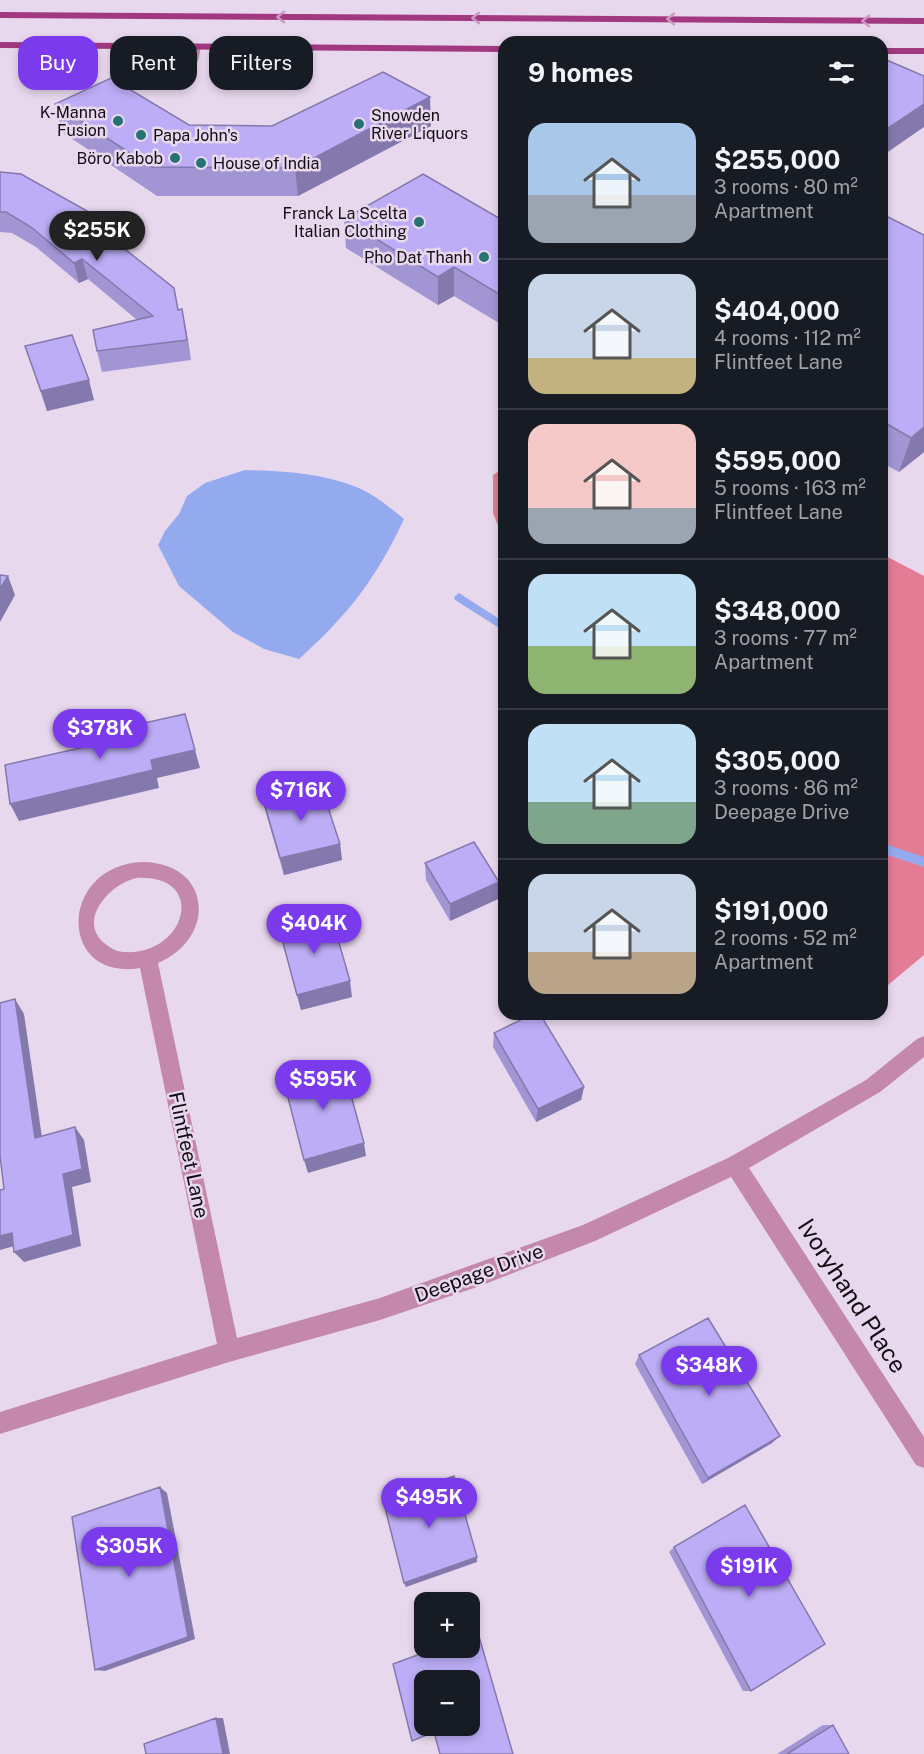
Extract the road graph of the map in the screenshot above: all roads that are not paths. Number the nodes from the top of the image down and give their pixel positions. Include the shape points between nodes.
1 (0, 15) edge
2 (924, 21) edge
3 (0, 45) edge
4 (110, 46) edge
5 (197, 47) edge
6 (498, 49) edge
7 (888, 51) edge
8 (924, 51) edge
9 (148, 959) junction
10 (924, 1045) edge
11 (735, 1165) junction
12 (229, 1351) junction
13 (0, 1423) edge
14 (924, 1457) edge

2 -> 1 main road
3 - 4 main road
5 - 6 main road
7 - 8 main road
9 - 9 street via 170,949 185,933 192,913 188,893 178,879 154,870 134,870 112,879 97,891 87,910 86,930 95,946 107,955 128,961
9 - 12 street, Flintfeet Lane
10 - 11 street, Deepage Drive via 873,1086
11 - 12 street, Deepage Drive via 588,1234 477,1276 380,1309
11 - 14 street, Ivoryhand Place
12 - 13 street, Deepage Drive

